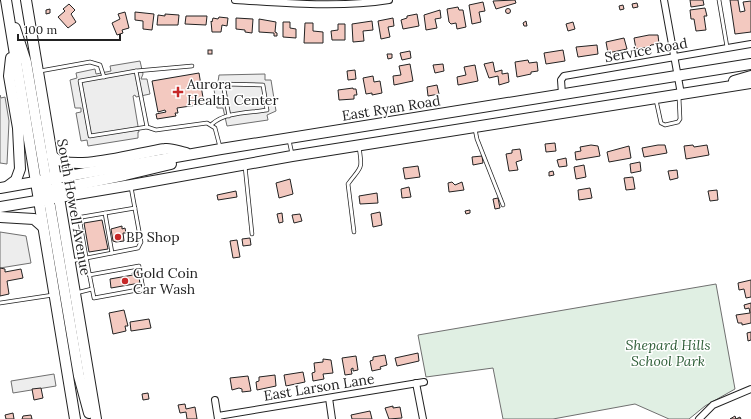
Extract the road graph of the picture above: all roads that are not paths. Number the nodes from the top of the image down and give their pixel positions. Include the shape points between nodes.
1 (26, 0) edge
2 (235, 0) edge
3 (389, 0) edge
4 (664, 0) edge
5 (719, 0) edge
6 (6, 2) edge
7 (751, 44) edge
8 (12, 45) junction
9 (727, 48) junction
10 (675, 57) junction
11 (751, 64) edge
12 (192, 66) dead end
13 (37, 71) junction
14 (136, 71) junction
15 (678, 76) junction
16 (751, 76) edge
17 (104, 77) junction
18 (751, 83) edge
19 (706, 90) junction
20 (562, 94) junction
21 (680, 94) junction
22 (656, 98) junction
23 (229, 116) junction
24 (212, 124) junction
25 (146, 127) junction
26 (475, 127) junction
27 (289, 139) junction
28 (359, 146) junction
29 (221, 149) junction
30 (201, 153) junction
31 (51, 154) junction
32 (190, 154) junction
33 (292, 156) junction
34 (244, 165) junction
35 (131, 185) junction
36 (4, 187) edge
37 (48, 190) junction
38 (503, 204) dead end
39 (0, 207) edge
40 (135, 208) junction
41 (105, 213) junction
42 (0, 217) edge
43 (42, 226) junction
44 (354, 232) dead end
45 (252, 234) dead end
46 (112, 253) junction
47 (86, 258) junction
48 (70, 262) junction
49 (89, 275) junction
50 (92, 289) junction
51 (74, 293) junction
52 (54, 294) junction
53 (0, 304) edge
54 (424, 382) dead end
55 (416, 383) junction
56 (751, 389) edge
57 (329, 398) junction
58 (215, 400) dead end
59 (218, 417) edge
60 (75, 419) edge
61 (90, 419) edge
62 (96, 419) edge
63 (332, 419) edge
64 (423, 419) edge
65 (699, 419) edge

1 - 13 main road, South Howell Avenue
2 - 3 street via 331,5 367,4
4 - 10 street
5 - 9 lane
6 - 8 main road, South Howell Avenue
6 - 37 main road via 26,62
7 - 9 street, Service Road
8 - 36 main road via 9,76 18,128 20,169 16,180
8 - 37 main road, South Howell Avenue
9 - 10 street, Service Road
10 - 15 street
10 - 20 street, Service Road via 564,76 560,80
11 - 15 main road, East Ryan Road
12 - 14 lane
13 - 17 lane via 90,62 100,65
13 - 31 main road, South Howell Avenue
14 - 17 lane
14 - 25 lane
15 - 20 main road, East Ryan Road
15 - 21 street
16 - 19 main road
17 - 25 lane via 80,81 90,136
18 - 19 main road
19 - 21 main road
20 - 27 main road, East Ryan Road
21 - 22 main road
21 - 22 lane via 678,122 660,123
22 - 26 main road
23 - 23 lane via 267,110 263,85 223,84
23 - 24 lane via 218,118
24 - 25 lane via 200,122 156,130
24 - 29 lane via 218,134
26 - 28 main road
26 - 38 lane via 477,139
27 - 29 main road, East Ryan Road
27 - 33 lane
28 - 33 main road
28 - 44 lane via 362,163 360,170 348,184
29 - 30 main road, East Ryan Road
30 - 32 main road, East Ryan Road
30 - 37 main road via 125,176
31 - 32 main road via 60,162 81,163 167,149
31 - 37 main road, South Howell Avenue
32 - 37 main road, East Ryan Road
33 - 34 main road
34 - 35 main road
34 - 45 lane
35 - 37 main road
35 - 40 lane
36 - 37 main road
37 - 39 main road
37 - 43 main road, South Howell Avenue
37 - 48 main road, South Howell Avenue
37 - 61 main road via 79,376
40 - 41 lane
40 - 46 lane via 141,242 138,248
41 - 46 lane
41 - 47 lane via 82,217 80,222
42 - 43 main road via 34,219
43 - 52 main road, South Howell Avenue
46 - 47 lane
47 - 48 lane
47 - 49 lane
48 - 51 main road, South Howell Avenue
49 - 50 lane
49 - 50 lane via 139,266 143,289 94,298
50 - 51 lane
51 - 62 main road, South Howell Avenue
52 - 53 lane
52 - 60 main road, South Howell Avenue
54 - 55 street, East Larson Lane
55 - 57 street, East Larson Lane
55 - 64 street
56 - 65 street via 713,405
57 - 59 street, East Larson Lane
57 - 63 street
58 - 59 street

